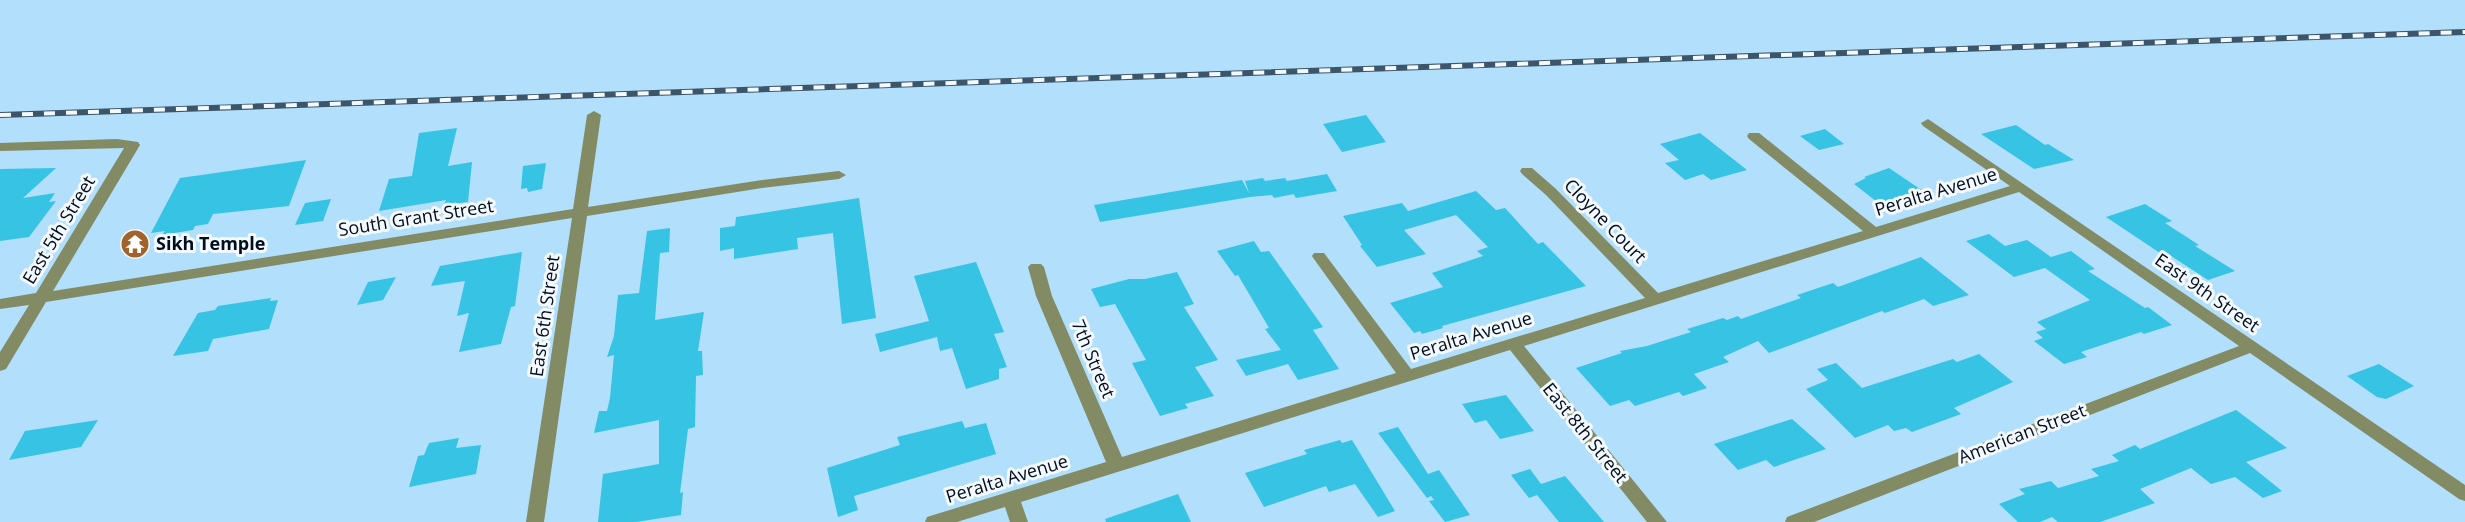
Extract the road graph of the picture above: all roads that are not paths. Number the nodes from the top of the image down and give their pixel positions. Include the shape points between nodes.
1 (594, 115) dead end
2 (1929, 123) dead end
3 (1754, 136) dead end
4 (0, 147) edge
5 (1527, 171) dead end
6 (839, 175) dead end
7 (2021, 187) junction
8 (580, 213) junction
9 (1873, 232) junction
10 (1319, 256) dead end
11 (1036, 267) dead end
12 (41, 298) junction
13 (1654, 299) junction
14 (0, 304) edge
15 (1513, 344) junction
16 (2251, 347) junction
17 (0, 365) edge
18 (1407, 376) junction
19 (1117, 466) junction
20 (2465, 494) edge
21 (1011, 499) junction
22 (535, 522) edge
23 (934, 522) edge
24 (1019, 522) edge
25 (1658, 522) edge
26 (1794, 522) edge

1 - 8 street, East 6th Street
2 - 7 street, East 9th Street
3 - 9 street
4 - 12 street, East 5th Street via 133,145
5 - 13 street, Cloyne Court
6 - 8 street, South Grant Street
7 - 9 street, Peralta Avenue
7 - 16 street, East 9th Street
8 - 12 street, South Grant Street
8 - 22 street, East 6th Street
9 - 13 street, Peralta Avenue
10 - 18 street
11 - 19 street, 7th Street via 1044,296
12 - 14 street, South Grant Street
12 - 17 street, East 5th Street
13 - 15 street, Peralta Avenue
15 - 18 street, Peralta Avenue
15 - 25 street, East 8th Street
16 - 20 street, East 9th Street
16 - 26 street, American Street
18 - 19 street, Peralta Avenue
19 - 21 street, Peralta Avenue
21 - 23 street, Peralta Avenue
21 - 24 street

